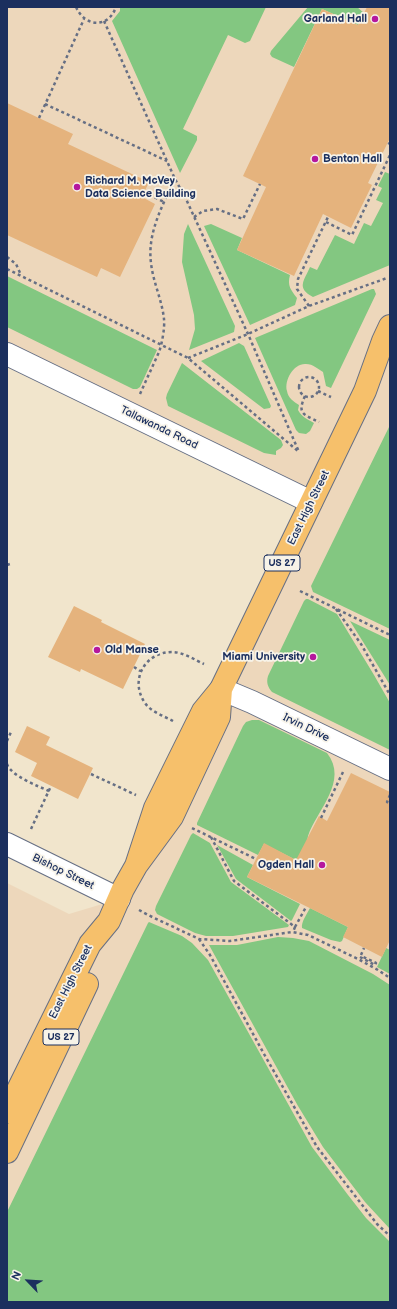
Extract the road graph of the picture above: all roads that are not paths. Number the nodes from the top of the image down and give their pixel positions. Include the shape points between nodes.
1 (390, 326) edge
2 (7, 354) edge
3 (390, 362) edge
4 (365, 391) junction
5 (311, 502) junction
6 (221, 689) junction
7 (390, 769) edge
8 (7, 844) edge
9 (119, 899) junction
10 (109, 921) junction
11 (7, 1112) edge
12 (7, 1152) edge

1 - 4 highway, East High Street / US 27
2 - 5 street, Tallawanda Road
3 - 4 highway, East High Street / US 27
4 - 5 highway, East High Street / US 27
5 - 6 highway, East High Street / US 27
6 - 7 street, Irvin Drive
6 - 9 highway, East High Street / US 27 via 203,711 155,808 136,866
8 - 9 street, Bishop Street
9 - 10 highway, East High Street / US 27
10 - 11 highway, East High Street / US 27 via 90,944
10 - 12 highway, East High Street / US 27 via 104,949

